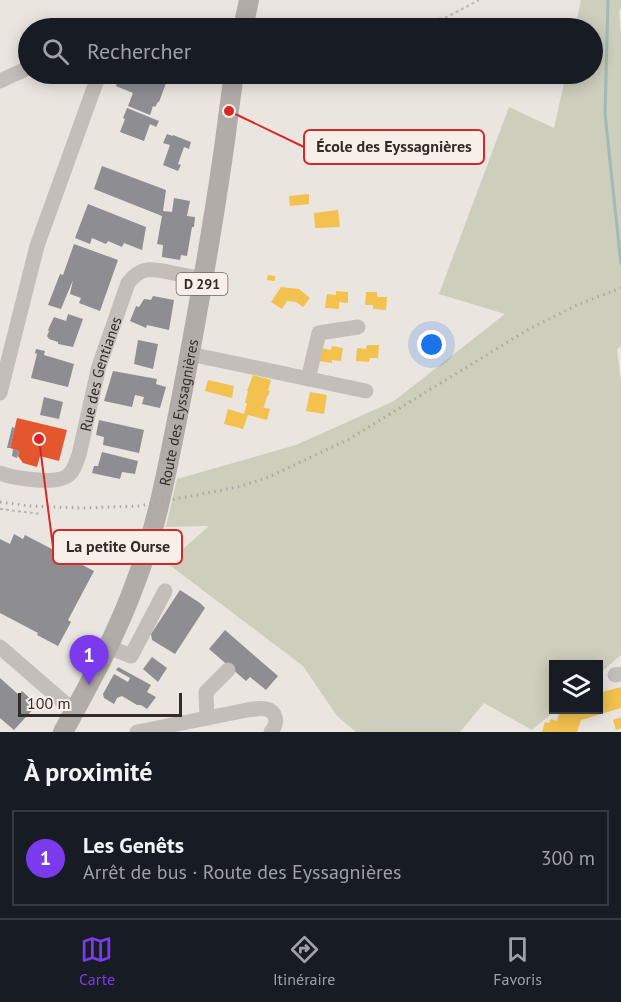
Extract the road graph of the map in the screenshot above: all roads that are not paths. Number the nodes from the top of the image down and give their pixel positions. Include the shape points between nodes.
1 (18, 73) edge
2 (0, 81) edge
3 (95, 84) edge
4 (233, 84) edge
5 (203, 279) junction
6 (358, 327) dead end
7 (190, 354) junction
8 (308, 379) junction
9 (366, 391) dead end
10 (0, 393) edge
11 (0, 473) edge
12 (165, 591) dead end
13 (0, 647) edge
14 (108, 647) junction
15 (228, 670) dead end
16 (207, 718) junction
17 (70, 725) edge
18 (137, 732) edge
19 (271, 732) edge

1 - 2 street
3 - 10 street via 37,246
4 - 5 main road, Route des Eyssagnières / D 291
5 - 7 main road, Route des Eyssagnières / D 291
5 - 11 street, Rue des Gentianes via 152,269 134,276 128,283 99,366 73,469 58,480
6 - 8 street via 319,333
7 - 8 street
7 - 14 main road, Route des Eyssagnières / D 291 via 154,526 137,581
8 - 9 street
12 - 14 street via 132,656
13 - 17 street
14 - 17 main road, Route des Eyssagnières
15 - 16 street via 206,692
16 - 18 street
16 - 19 street via 264,708 276,720

